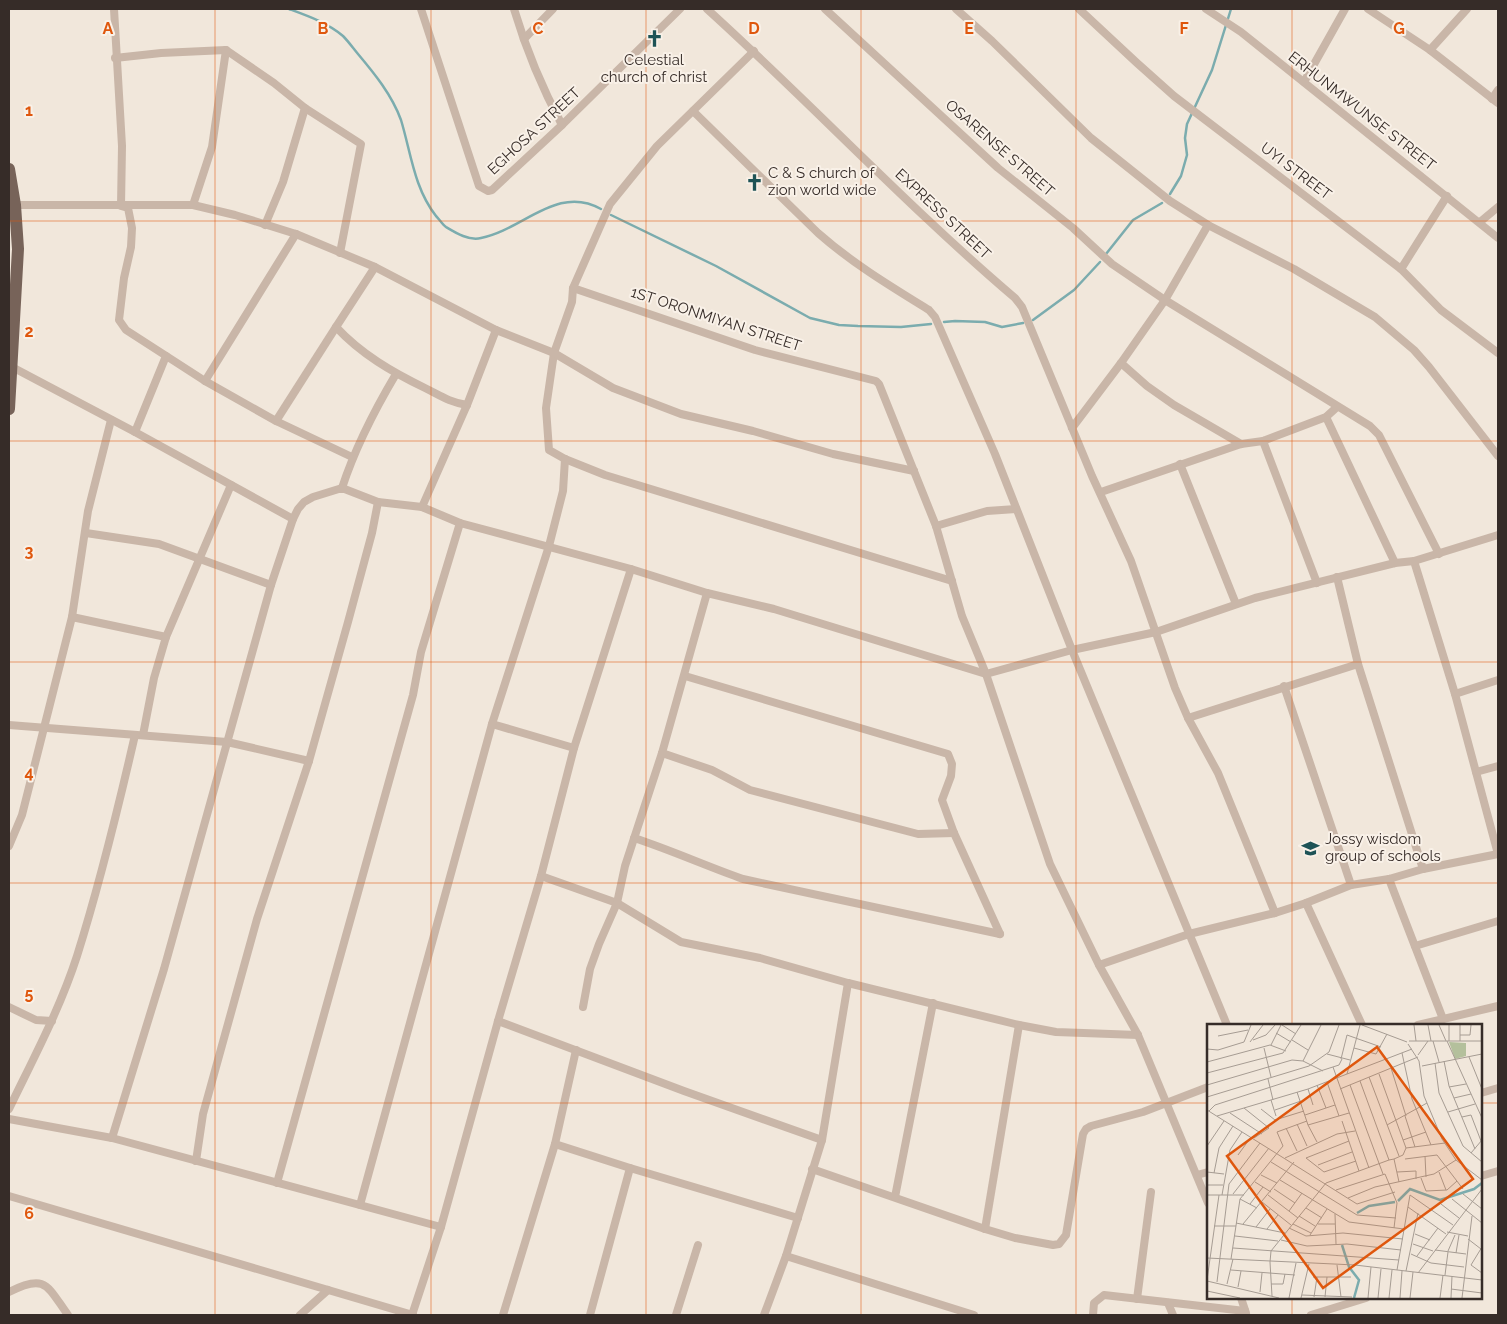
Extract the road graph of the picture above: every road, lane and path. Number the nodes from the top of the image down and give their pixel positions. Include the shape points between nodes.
1 (114, 9) edge
2 (421, 9) edge
3 (514, 9) edge
4 (553, 9) edge
5 (680, 9) edge
6 (707, 9) edge
7 (825, 9) edge
8 (956, 9) edge
9 (1079, 9) edge
10 (1206, 9) edge
11 (1345, 9) edge
12 (1368, 9) edge
13 (1467, 9) edge
14 (524, 39) junction
15 (226, 50) junction
16 (1430, 50) junction
17 (754, 51) junction
18 (115, 58) junction
19 (1304, 82) junction
20 (1498, 90) edge
21 (1495, 101) edge
22 (306, 108) junction
23 (693, 111) junction
24 (562, 125) junction
25 (9, 169) edge
26 (1447, 196) junction
27 (193, 204) junction
28 (12, 205) edge
29 (122, 206) junction
30 (1498, 207) edge
31 (1480, 222) junction
32 (265, 225) junction
33 (1208, 225) junction
34 (296, 234) junction
35 (1498, 238) edge
36 (340, 253) junction
37 (375, 267) junction
38 (1401, 269) junction
39 (573, 288) junction
40 (1165, 300) junction
41 (336, 327) junction
42 (496, 330) junction
43 (554, 353) junction
44 (1498, 353) edge
45 (166, 356) junction
46 (1121, 363) junction
47 (12, 367) junction
48 (396, 374) junction
49 (205, 381) junction
50 (468, 405) junction
51 (1337, 406) junction
52 (9, 409) edge
53 (1326, 417) junction
54 (111, 420) junction
55 (276, 421) junction
56 (1072, 428) junction
57 (135, 432) junction
58 (1263, 441) junction
59 (1241, 444) junction
60 (1498, 456) edge
61 (352, 457) junction
62 (565, 459) junction
63 (1180, 464) junction
64 (914, 471) junction
65 (231, 486) junction
66 (342, 488) junction
67 (1101, 492) junction
68 (378, 502) junction
69 (422, 507) junction
70 (1016, 509) junction
71 (293, 519) junction
72 (460, 523) junction
73 (936, 526) junction
74 (86, 533) junction
75 (1497, 539) edge
76 (550, 546) junction
77 (1439, 554) junction
78 (199, 558) junction
79 (1414, 561) junction
80 (1395, 563) junction
81 (631, 569) junction
82 (1337, 577) junction
83 (952, 581) junction
84 (1317, 583) junction
85 (271, 585) junction
86 (707, 593) junction
87 (1236, 604) junction
88 (72, 618) junction
89 (1156, 632) junction
90 (166, 636) junction
91 (1072, 650) junction
92 (1358, 664) junction
93 (986, 674) junction
94 (685, 676) junction
95 (1498, 680) edge
96 (1284, 686) junction
97 (1455, 694) junction
98 (1188, 718) junction
99 (492, 724) junction
100 (9, 725) edge
101 (45, 727) junction
102 (139, 735) junction
103 (227, 742) junction
104 (574, 748) junction
105 (662, 753) junction
106 (309, 761) junction
107 (1498, 766) edge
108 (1476, 772) junction
109 (954, 833) junction
110 (634, 838) junction
111 (9, 846) edge
112 (1498, 854) edge
113 (1423, 869) junction
114 (541, 876) junction
115 (1389, 879) junction
116 (1351, 885) junction
117 (617, 903) junction
118 (1306, 903) junction
119 (1275, 912) junction
120 (1498, 921) edge
121 (1189, 934) junction
122 (1415, 946) junction
123 (1099, 964) junction
124 (848, 983) junction
125 (933, 1004) junction
126 (1498, 1006) edge
127 (9, 1007) edge
128 (583, 1007) dead end
129 (1443, 1019) junction
130 (52, 1021) junction
131 (498, 1021) junction
132 (1227, 1024) edge
133 (1362, 1024) edge
134 (1422, 1024) edge
135 (1019, 1025) junction
136 (1138, 1035) junction
137 (576, 1050) junction
138 (1207, 1087) edge
139 (1498, 1088) edge
140 (1482, 1093) edge
141 (1166, 1102) junction
142 (9, 1109) edge
143 (9, 1119) edge
144 (112, 1138) junction
145 (822, 1140) junction
146 (555, 1144) junction
147 (196, 1161) junction
148 (630, 1168) junction
149 (812, 1169) junction
150 (1498, 1171) edge
151 (1207, 1172) edge
152 (1197, 1175) junction
153 (1482, 1176) edge
154 (277, 1183) junction
155 (1151, 1192) dead end
156 (9, 1196) edge
157 (895, 1197) junction
158 (1207, 1201) edge
159 (360, 1205) junction
160 (798, 1218) junction
161 (441, 1228) junction
162 (985, 1229) junction
163 (698, 1245) dead end
164 (786, 1256) junction
165 (328, 1290) junction
166 (9, 1292) edge
167 (1137, 1299) junction
168 (1241, 1299) edge
169 (1363, 1299) edge
170 (1168, 1303) junction
171 (1246, 1313) edge
172 (68, 1315) edge
173 (300, 1315) edge
174 (413, 1315) edge
175 (503, 1315) edge
176 (590, 1315) edge
177 (676, 1315) edge
178 (764, 1315) edge
179 (974, 1315) edge
180 (1093, 1315) edge
181 (1173, 1315) edge
182 (1311, 1315) edge

1 - 18 street
2 - 24 street, EGHOSA STREET via 479,186 492,190
3 - 14 street
4 - 14 street
5 - 24 street, EGHOSA STREET
6 - 17 street, EXPRESS STREET
7 - 40 street, OSARENSE STREET via 998,168 1112,264
8 - 33 street via 1090,138 1170,201
9 - 38 street, UYI STREET via 1189,107
10 - 19 street, ERHUNMWUNSE STREET via 1232,25
11 - 19 street
12 - 16 street
13 - 16 street
14 - 24 street via 543,90
15 - 18 street
15 - 22 street
15 - 27 street via 212,147
16 - 21 street
17 - 23 street
17 - 56 street, EXPRESS STREET via 1015,298 1025,314
18 - 29 street via 122,146
19 - 26 street, ERHUNMWUNSE STREET
20 - 21 street
22 - 32 street via 283,182
22 - 36 street via 361,144
23 - 39 street via 657,146 610,204
23 - 70 street via 836,249 929,310 995,454
25 - 28 main road
26 - 31 street, ERHUNMWUNSE STREET
26 - 38 street
27 - 29 street
27 - 32 street
28 - 29 street
28 - 47 main road via 18,249
29 - 45 street via 128,208 132,228 119,320 126,330
30 - 31 street
31 - 35 street, ERHUNMWUNSE STREET
32 - 34 street
33 - 40 street
33 - 60 street via 1294,269 1375,317 1430,368
34 - 36 street
34 - 49 street
36 - 37 street
37 - 41 street
37 - 42 street
38 - 44 street, UYI STREET via 1441,310
39 - 43 street via 572,302
39 - 64 street, 1ST ORONMIYAN STREET via 755,350 876,381
40 - 46 street
40 - 51 street, OSARENSE STREET
41 - 48 street via 351,343
41 - 55 street
42 - 43 street
42 - 50 street
43 - 62 street via 546,408 549,450
43 - 64 street via 613,388 681,414 833,454
45 - 49 street
45 - 57 street
46 - 56 street
46 - 59 street via 1174,405
47 - 52 main road
47 - 54 street
48 - 50 street via 452,403
48 - 61 street
49 - 55 street
50 - 69 street
51 - 53 street
51 - 77 street, OSARENSE STREET via 1379,435
53 - 58 street
53 - 80 street
54 - 57 street
54 - 74 street via 92,489
55 - 61 street
56 - 67 street, EXPRESS STREET
57 - 65 street
58 - 59 street
58 - 84 street
59 - 63 street
61 - 66 street
62 - 76 street via 563,491
62 - 83 street via 606,475
63 - 67 street
63 - 87 street
64 - 73 street
65 - 71 street
65 - 78 street
66 - 68 street
66 - 71 street via 304,502
67 - 89 street, EXPRESS STREET via 1131,561
68 - 69 street
68 - 106 street
69 - 72 street
70 - 73 street via 980,512
70 - 91 street
71 - 85 street
72 - 76 street
72 - 154 street via 421,652 413,695
73 - 83 street
74 - 78 street via 159,544
74 - 88 street
75 - 77 street
76 - 81 street
76 - 99 street
77 - 79 street
78 - 85 street
78 - 90 street
79 - 80 street
79 - 97 street
80 - 82 street
81 - 86 street
81 - 104 street
82 - 84 street
82 - 92 street
83 - 93 street via 962,616
84 - 87 street
85 - 103 street
86 - 93 street via 774,609
86 - 94 street
87 - 89 street
88 - 90 street
88 - 101 street
89 - 91 street
89 - 98 street, EXPRESS STREET
90 - 102 street
91 - 93 street
91 - 121 street
92 - 96 street
92 - 113 street
93 - 123 street via 1050,864
94 - 105 street
94 - 109 street via 948,754 952,764 951,776 942,800
95 - 97 street
96 - 98 street
96 - 116 street
97 - 108 street
98 - 119 street, EXPRESS STREET via 1218,774
99 - 104 street
99 - 159 street
100 - 101 street
101 - 102 street
101 - 111 street via 22,815
102 - 103 street
102 - 130 street via 77,957
103 - 106 street
103 - 144 street via 164,969
104 - 114 street
105 - 109 street via 712,770 750,790 918,834
105 - 110 street
106 - 147 street via 257,919 203,1114
107 - 108 street
108 - 112 street
109 - 110 street via 1000,934 743,879
110 - 117 street
112 - 113 street
113 - 115 street
114 - 117 street
114 - 131 street
115 - 116 street
115 - 122 street
116 - 118 street
117 - 124 street via 681,942 760,958
117 - 128 street via 593,959
118 - 119 street
118 - 133 street
119 - 121 street
120 - 122 street
121 - 123 street
121 - 132 street
122 - 129 street
123 - 136 street
124 - 125 street
124 - 145 street
125 - 135 street
125 - 157 street
126 - 129 street
127 - 130 street via 36,1020
129 - 134 street
130 - 142 street
131 - 137 street
131 - 161 street
135 - 136 street via 1056,1032
135 - 162 street
136 - 141 street
137 - 145 street
137 - 146 street
138 - 141 street
139 - 140 street
141 - 152 street
141 - 162 street via 1086,1129 1066,1235 1059,1244 1015,1238
143 - 144 street
144 - 147 street
145 - 149 street
146 - 148 street
146 - 175 street
147 - 154 street
148 - 160 street
148 - 176 street
149 - 157 street
149 - 160 street
150 - 153 street
151 - 152 street
152 - 158 street
154 - 159 street
155 - 167 street
156 - 165 street
157 - 162 street
159 - 161 street
160 - 164 street
161 - 174 street
163 - 177 street
164 - 178 street
164 - 179 street
165 - 173 street
165 - 174 street
166 - 172 street via 24,1284 40,1283 48,1288
167 - 170 street
167 - 180 street via 1104,1295 1094,1303
168 - 171 street
169 - 182 street
170 - 171 street
170 - 181 street

